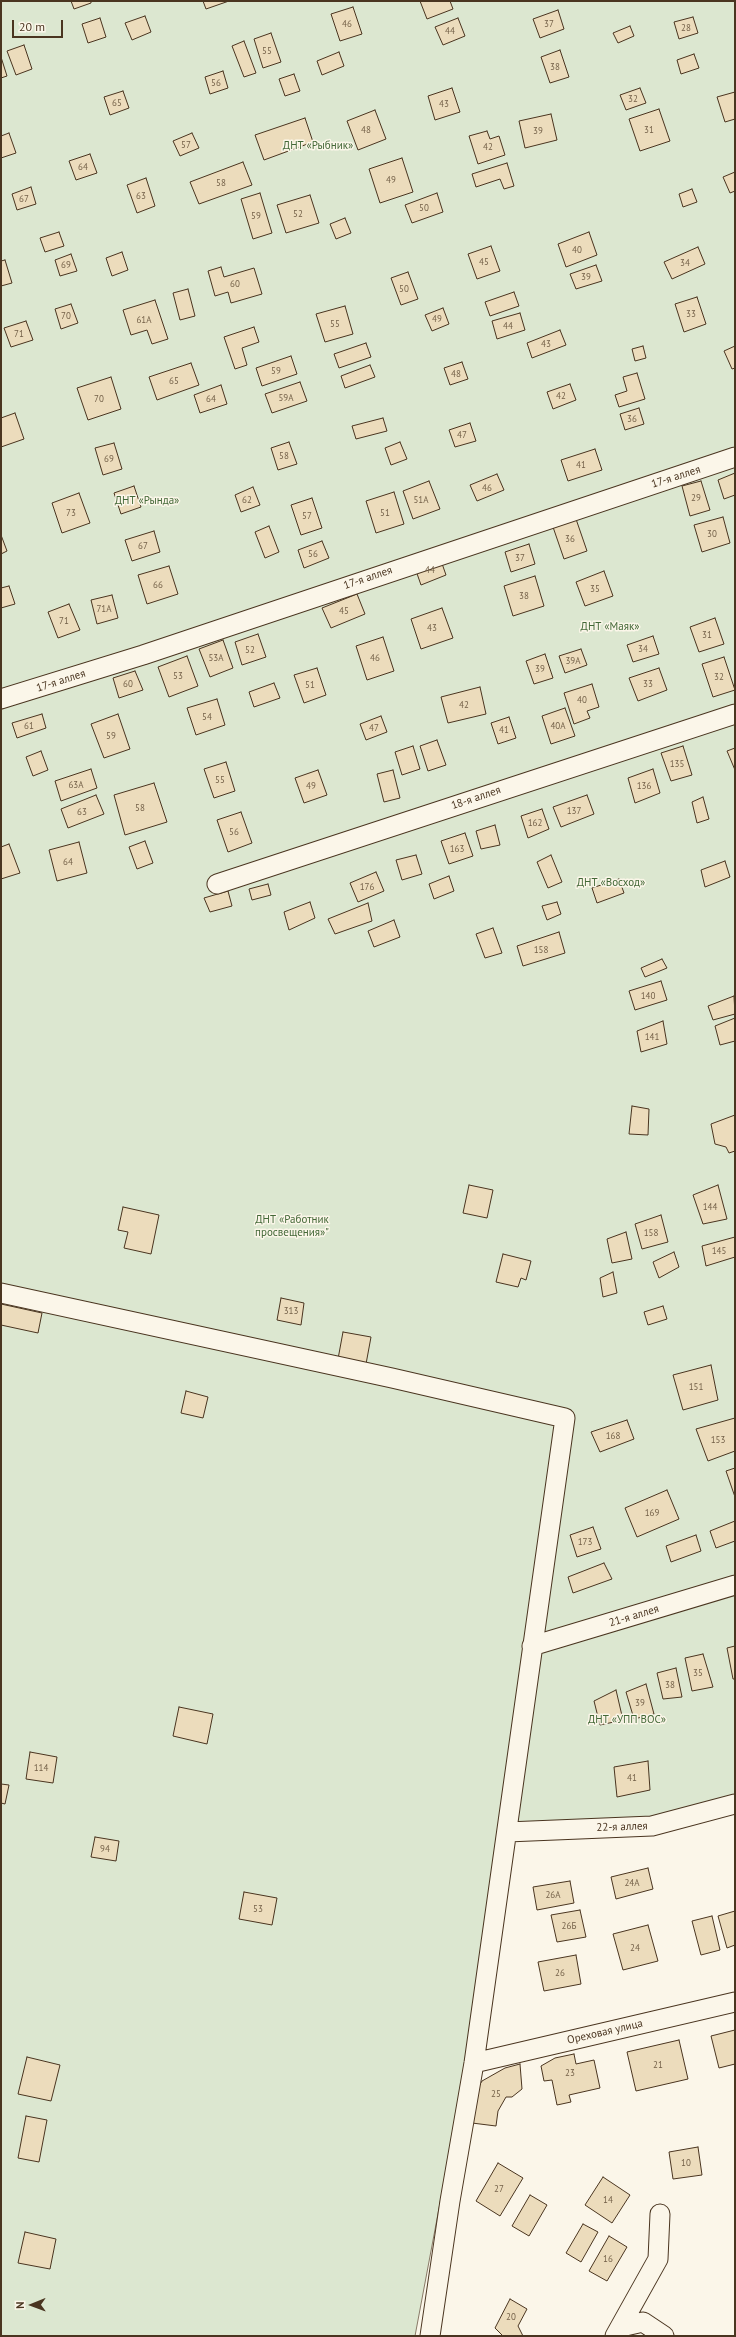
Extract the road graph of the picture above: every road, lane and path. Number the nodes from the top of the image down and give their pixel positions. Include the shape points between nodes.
1 (735, 457) edge
2 (1, 700) edge
3 (735, 714) edge
4 (217, 884) dead end
5 (1, 1293) edge
6 (735, 1585) edge
7 (532, 1646) junction
8 (735, 1804) edge
9 (507, 1832) junction
10 (735, 2002) edge
11 (474, 2063) junction
12 (660, 2214) dead end
13 (618, 2332) edge
14 (430, 2336) edge
15 (664, 2336) edge

1 - 2 street, 17-я аллея
3 - 4 street, 18-я аллея
5 - 7 street via 385,1376 565,1418
6 - 7 street, 21-я аллея
7 - 9 street
8 - 9 street, 22-я аллея via 652,1826
9 - 11 street
10 - 11 street, Ореховая улица
11 - 14 street
12 - 13 street via 658,2259
13 - 15 street via 643,2322

